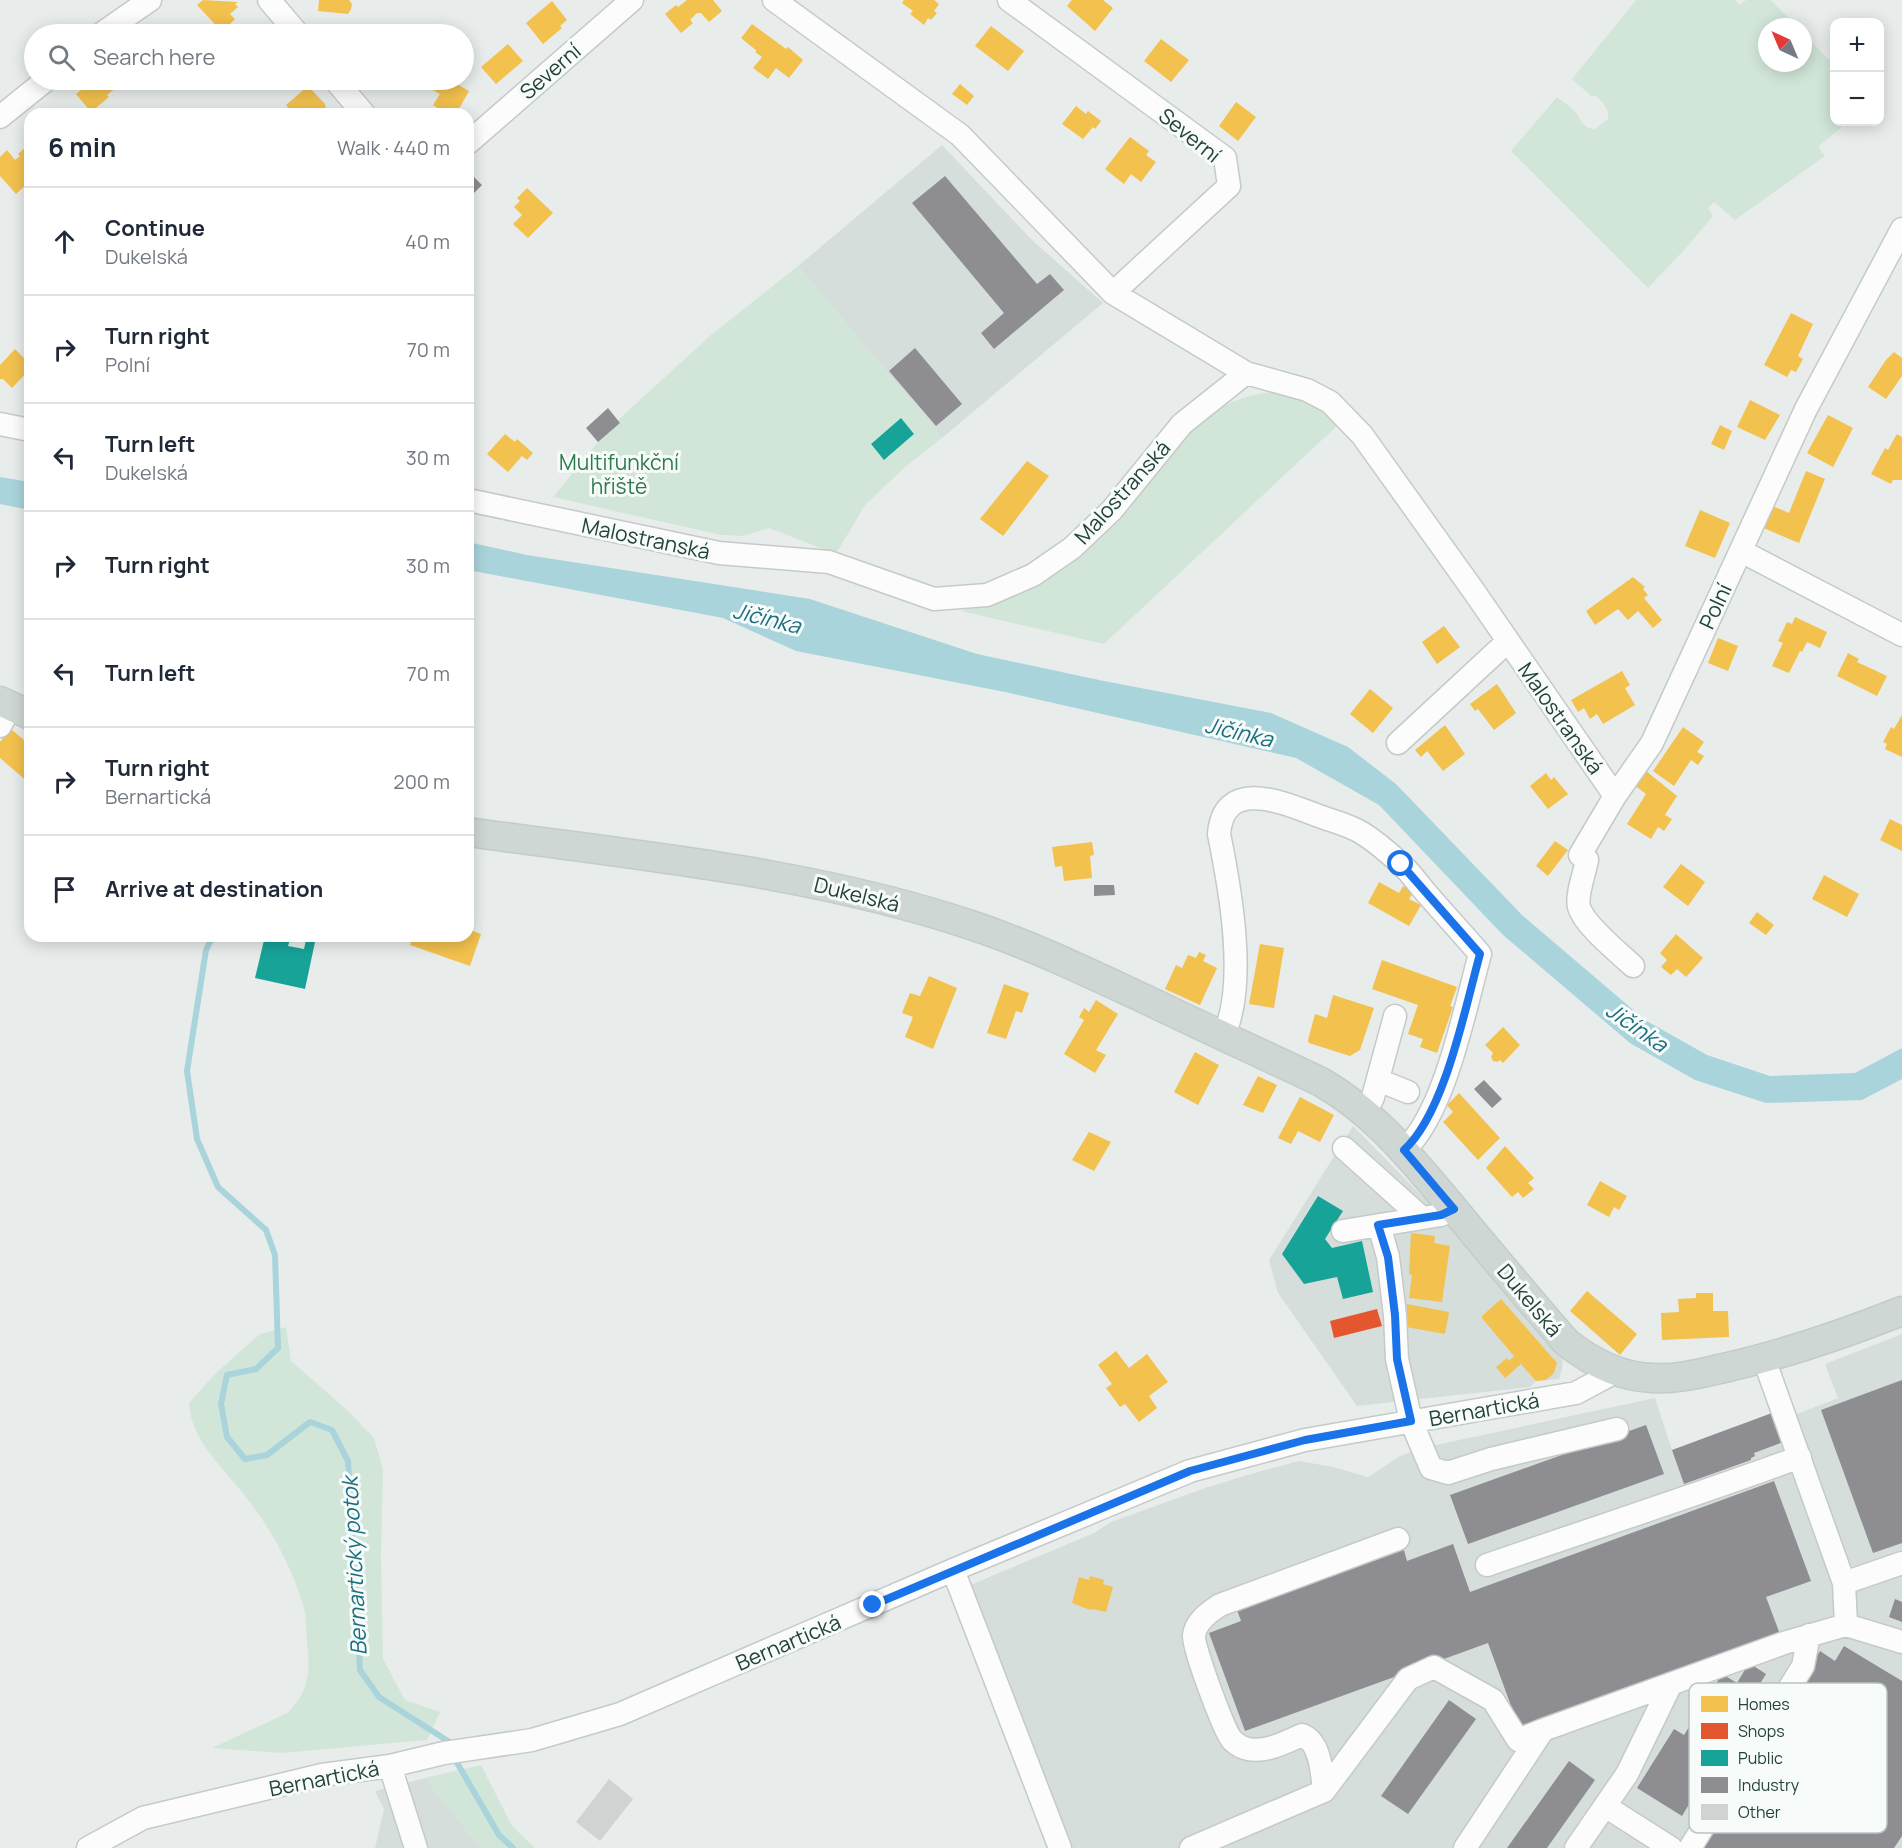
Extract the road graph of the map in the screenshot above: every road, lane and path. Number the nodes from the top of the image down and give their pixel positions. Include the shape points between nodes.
1 (150, 0) edge
2 (269, 0) edge
3 (632, 0) edge
4 (774, 0) edge
5 (1009, 0) edge
6 (115, 24) edge
7 (289, 24) edge
8 (34, 90) edge
9 (344, 90) edge
10 (359, 108) edge
11 (0, 117) edge
12 (474, 138) edge
13 (1902, 229) edge
14 (1113, 293) junction
15 (1246, 373) junction
16 (0, 424) edge
17 (24, 429) edge
18 (474, 501) edge
19 (1741, 550) junction
20 (1902, 634) edge
21 (1508, 641) junction
22 (1398, 743) dead end
23 (1615, 796) junction
24 (474, 833) edge
25 (1633, 966) dead end
26 (1395, 1016) dead end
27 (1223, 1036) junction
28 (1378, 1080) junction
29 (1408, 1092) dead end
30 (1366, 1112) junction
31 (1344, 1148) dead end
32 (1404, 1150) junction
33 (1454, 1209) junction
34 (1422, 1218) junction
35 (1378, 1225) junction
36 (1343, 1231) dead end
37 (1902, 1311) edge
38 (1764, 1359) junction
39 (1617, 1371) junction
40 (1411, 1421) junction
41 (1617, 1429) dead end
42 (1800, 1457) junction
43 (1398, 1539) dead end
44 (1902, 1563) edge
45 (1487, 1565) dead end
46 (952, 1570) junction
47 (1844, 1583) junction
48 (1846, 1625) junction
49 (1809, 1635) junction
50 (1902, 1642) edge
51 (1792, 1683) edge
52 (1671, 1684) junction
53 (1543, 1730) junction
54 (390, 1766) junction
55 (1324, 1791) junction
56 (1605, 1806) junction
57 (1699, 1833) edge
58 (88, 1848) edge
59 (416, 1848) edge
60 (1060, 1848) edge
61 (1191, 1848) edge
62 (1465, 1848) edge
63 (1576, 1848) edge
64 (1671, 1848) edge
65 (1690, 1848) edge

1 - 6 street
2 - 7 street
3 - 12 street, Severní
4 - 14 street via 960,135
5 - 14 street, Severní via 1225,158 1229,186
8 - 11 street
9 - 10 street
13 - 19 street, Polní via 1806,409
14 - 15 street
15 - 18 street, Malostranská via 1182,424 1112,510 1072,548 1034,575 987,595 934,599 829,562 719,553
15 - 21 street, Malostranská via 1307,390 1330,402 1362,435
16 - 17 street
19 - 20 street
19 - 23 street, Polní via 1652,743
21 - 22 street, Malostranská
21 - 23 street, Malostranská
23 - 25 street, Polní via 1580,855 1587,860 1579,907 1586,920
24 - 27 main road, Dukelská via 762,873 869,896 974,926 1024,945
26 - 28 street
27 - 30 main road, Dukelská via 1321,1082
27 - 32 street via 1231,1021 1235,970 1232,900 1220,834 1220,824 1230,807 1246,799 1263,798 1360,832 1401,864 1480,954 1449,1066 1431,1113 1416,1139
28 - 29 street
28 - 30 street
30 - 32 main road, Dukelská
31 - 34 street
32 - 33 main road, Dukelská
33 - 34 street
33 - 39 main road, Dukelská via 1566,1342 1581,1354
34 - 35 street
35 - 36 street
35 - 40 street via 1388,1257 1397,1359
37 - 38 main road, Dukelská
38 - 39 main road, Dukelská via 1654,1379
38 - 42 street
39 - 40 street, Bernartická via 1576,1394
40 - 41 street via 1431,1468 1448,1473
40 - 46 street, Bernartická via 1305,1440 1190,1471
42 - 45 street
42 - 47 street
43 - 55 street via 1220,1605 1203,1617 1193,1633 1194,1647 1221,1720 1234,1742 1249,1749 1273,1748 1305,1736 1318,1755
44 - 47 street
46 - 54 street, Bernartická via 631,1719
46 - 60 street
47 - 48 street
48 - 49 street
48 - 50 street
49 - 51 street via 1803,1666
49 - 52 street
52 - 53 street
52 - 56 street via 1627,1774
53 - 55 street via 1518,1740 1492,1700 1434,1667 1408,1678
53 - 62 street
54 - 58 street, Bernartická via 322,1775 143,1818
54 - 59 street
55 - 61 street
56 - 63 street
56 - 64 street
57 - 65 street

